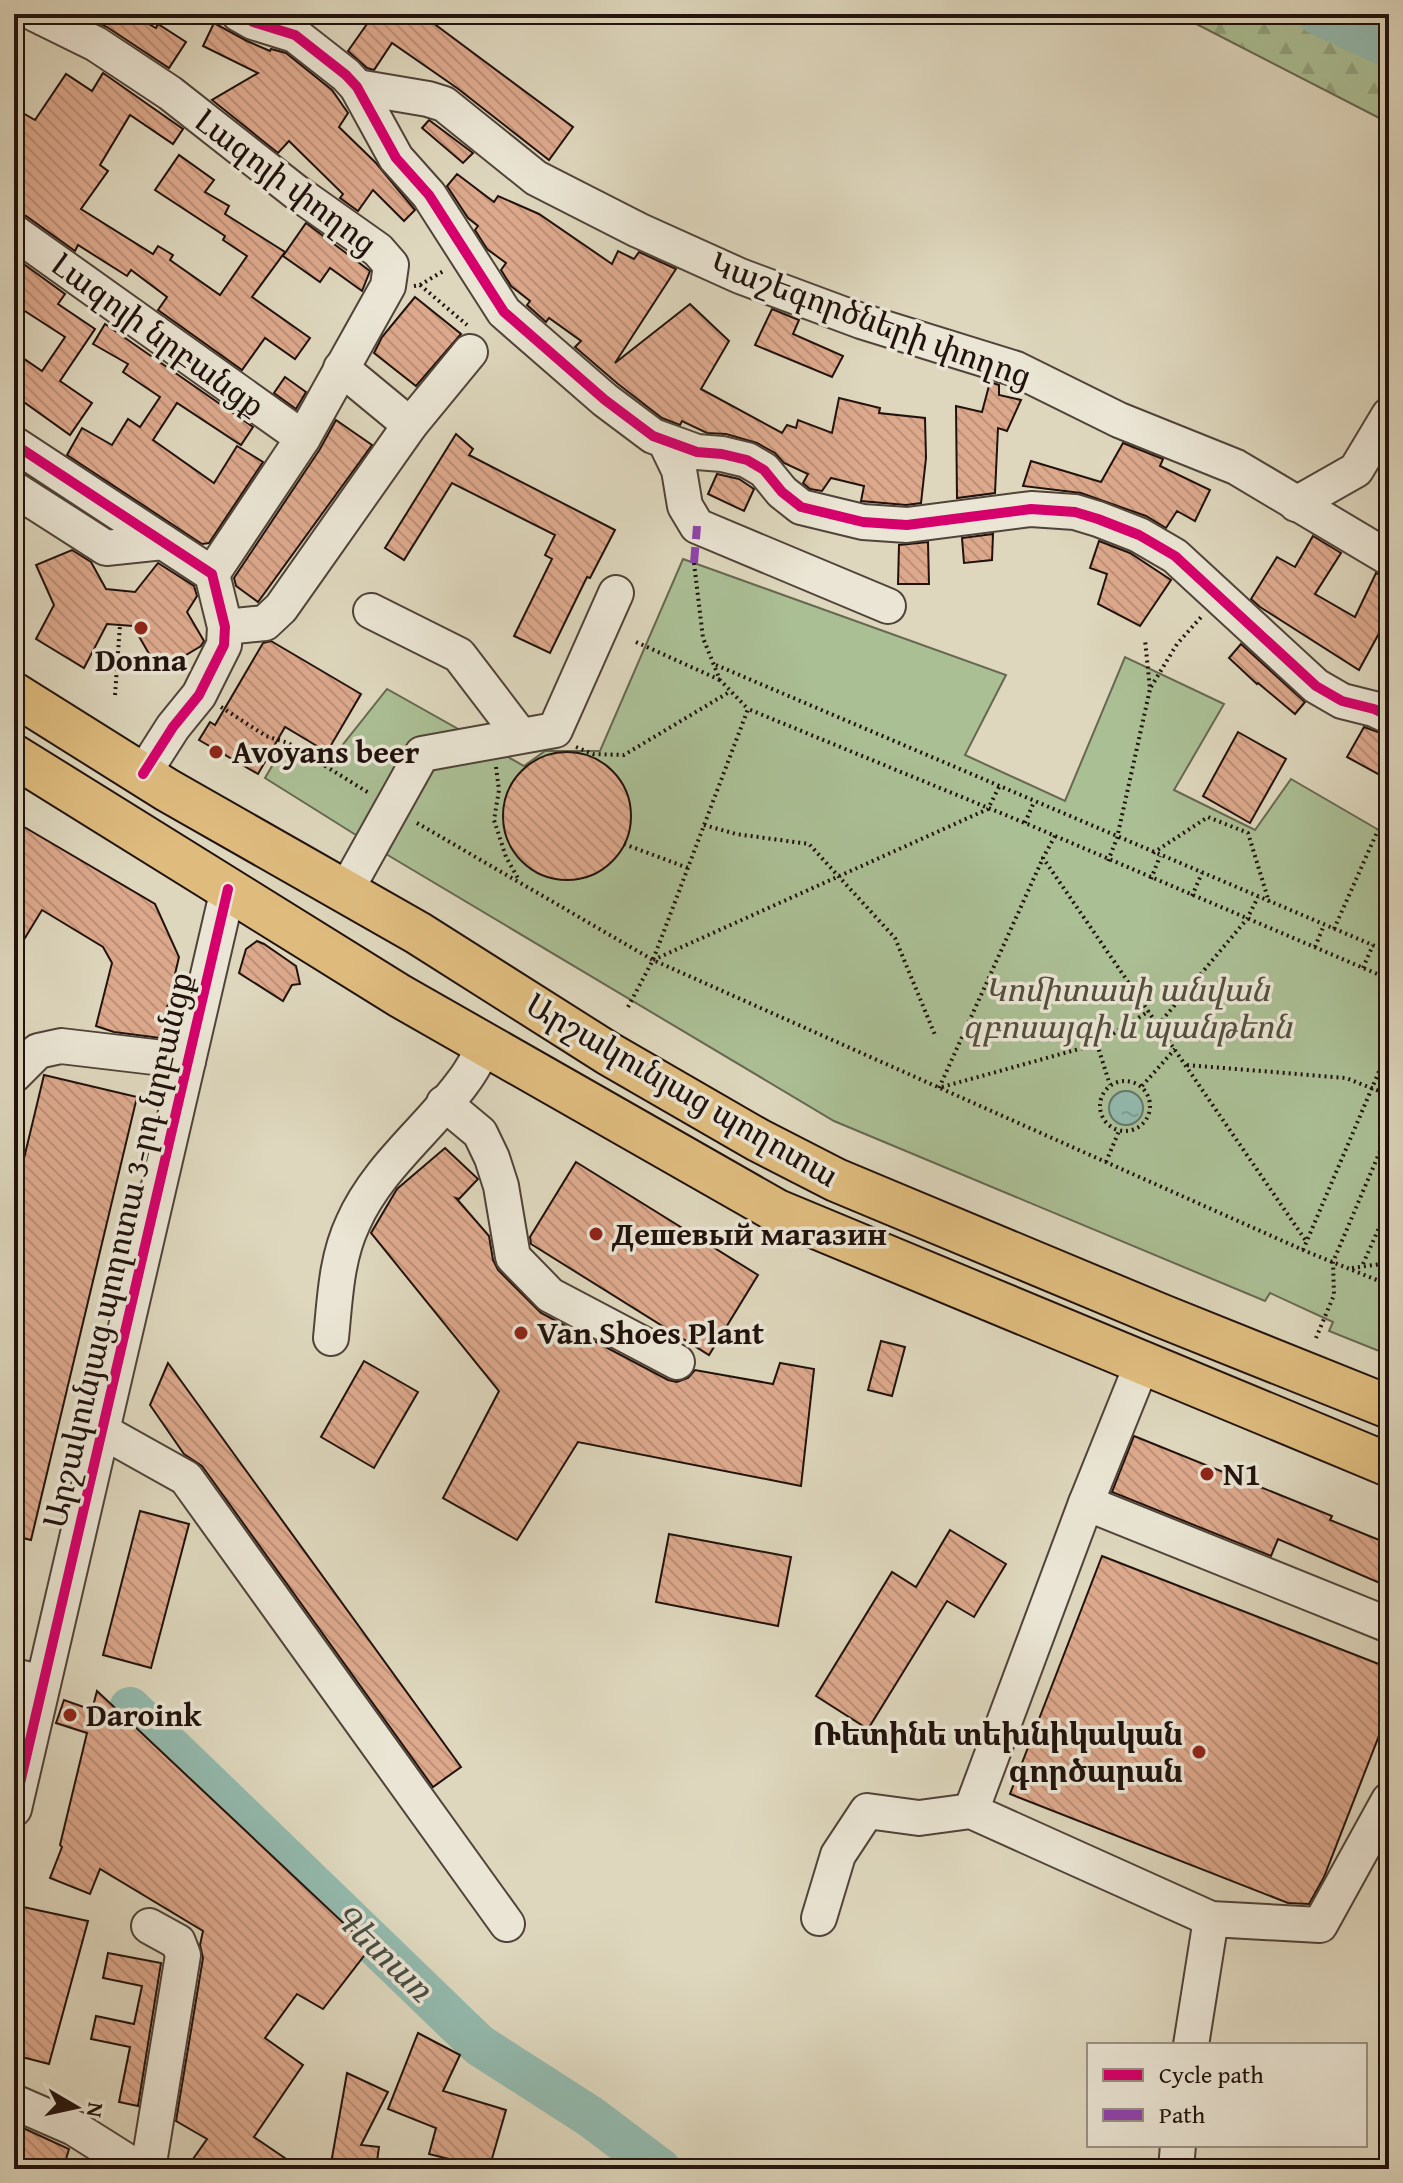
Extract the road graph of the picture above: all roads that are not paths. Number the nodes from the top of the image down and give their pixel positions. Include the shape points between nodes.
1 (35, 14) edge
2 (239, 14) edge
3 (357, 87) junction
4 (14, 232) edge
5 (470, 352) road end
6 (341, 368) junction
7 (1389, 415) edge
8 (410, 425) junction
9 (303, 438) junction
10 (665, 441) junction
11 (14, 444) edge
12 (14, 489) edge
13 (1296, 504) junction
14 (163, 542) junction
15 (1389, 558) edge
16 (212, 574) junction
17 (616, 593) dead end
18 (888, 606) dead end
19 (371, 611) dead end
20 (225, 627) junction
21 (17, 697) edge
22 (1389, 716) edge
23 (507, 738) junction
24 (14, 756) edge
25 (143, 774) junction
26 (228, 889) junction
27 (345, 892) junction
28 (486, 1045) junction
29 (188, 1061) junction
30 (14, 1075) edge
31 (444, 1103) junction
32 (331, 1338) dead end
33 (677, 1362) dead end
34 (1142, 1364) junction
35 (1389, 1407) edge
36 (102, 1431) junction
37 (1389, 1465) edge
38 (1086, 1503) junction
39 (1389, 1625) edge
40 (29, 1679) edge
41 (1389, 1800) edge
42 (14, 1809) edge
43 (971, 1811) junction
44 (819, 1918) dead end
45 (1211, 1919) junction
46 (507, 1924) dead end
47 (149, 1926) dead end
48 (1191, 2043) edge
49 (14, 2102) edge
50 (1178, 2147) edge
51 (139, 2169) edge
52 (148, 2169) edge
53 (1176, 2169) edge

1 - 6 street, Լազոյի փողոց via 149,78 386,258 392,271 388,286
2 - 3 street via 295,35
3 - 10 street via 396,158 429,195 504,312 605,400
3 - 13 street, Կաշեգործների փողոց via 444,104 536,178 638,230 740,276 861,321 1016,369 1119,420 1236,467
4 - 9 street, Լազոյի նրբանցք
5 - 8 street
6 - 8 street
6 - 9 street, Լազոյի փողոց
7 - 13 street via 1356,470
8 - 20 street via 281,608 265,623
9 - 16 street, Լազոյի փողոց
10 - 18 street via 679,470 685,506 697,526
10 - 22 street via 747,460 801,507 863,522 907,525 1031,509 1087,515 1158,544 1316,686
11 - 14 street
12 - 14 street via 106,548
13 - 15 street, Կաշեգործների փողոց
14 - 16 street
16 - 20 street
17 - 23 street via 555,730
19 - 23 street via 459,655
20 - 25 street via 217,663
21 - 25 main road, Արշակունյաց պողոտա
23 - 27 street via 422,754
24 - 26 main road, Արշակունյաց պողոտա
25 - 27 main road, Արշակունյաց պողոտա
26 - 28 main road, Արշակունյաց պողոտա
26 - 29 street, Արշակունյաց պողոտա 3-րդ նրբանցք
27 - 35 main road, Արշակունյաց պողոտա via 609,1054 836,1180
28 - 31 street
28 - 34 main road, Արշակունյաց պողոտա via 777,1211
29 - 30 street via 61,1046 38,1051
29 - 36 street, Արշակունյաց պողոտա 3-րդ նրբանցք
31 - 32 street via 369,1194 353,1223 341,1256
31 - 33 street via 480,1133 492,1158 513,1257 550,1295
34 - 37 main road, Արշակունյաց պողոտա
34 - 38 street
36 - 40 street, Արշակունյաց պողոտա 3-րդ նրբանցք
36 - 46 street via 186,1478
38 - 39 street
38 - 43 street
40 - 42 street, Արշակունյաց պողոտա 3-րդ նրբանցք
41 - 45 street via 1320,1925
43 - 44 street via 919,1818 867,1811 838,1855
43 - 45 street
45 - 48 street
47 - 52 street via 178,1942 183,1955
49 - 51 street via 74,2128
50 - 53 street

